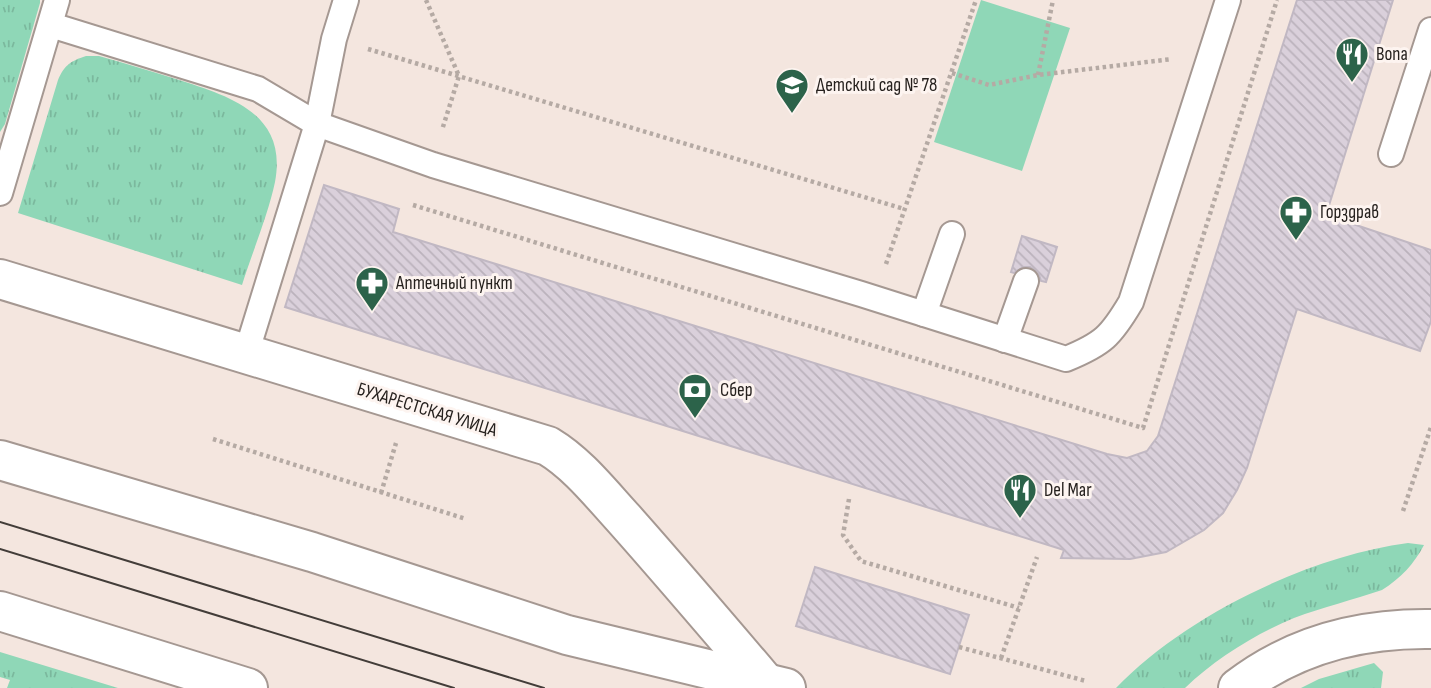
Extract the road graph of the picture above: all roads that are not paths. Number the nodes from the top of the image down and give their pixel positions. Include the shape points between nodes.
1 (57, 0) edge
2 (346, 0) edge
3 (1228, 0) edge
4 (51, 25) junction
5 (1431, 30) edge
6 (317, 124) junction
7 (1391, 154) dead end
8 (0, 193) edge
9 (952, 234) dead end
10 (0, 279) edge
11 (1026, 281) dead end
12 (924, 314) junction
13 (1005, 340) junction
14 (246, 355) junction
15 (0, 460) edge
16 (0, 611) edge
17 (1431, 629) edge
18 (775, 685) edge
19 (248, 688) edge
20 (1238, 688) edge

1 - 4 lane
2 - 6 lane
3 - 13 lane via 1131,302 1115,330 1095,347 1066,359
4 - 6 lane via 258,89
4 - 8 lane
5 - 7 lane
6 - 12 lane via 433,165
6 - 14 lane
9 - 12 lane
10 - 14 main road, БУХАРЕСТСКАЯ УЛИЦА
11 - 13 lane
12 - 13 lane
14 - 18 main road, БУХАРЕСТСКАЯ УЛИЦА via 548,446 601,494
15 - 18 main road, БУХАРЕСТСКАЯ УЛИЦА via 312,552 566,635
16 - 19 main road
17 - 20 main road via 1355,634 1301,650

